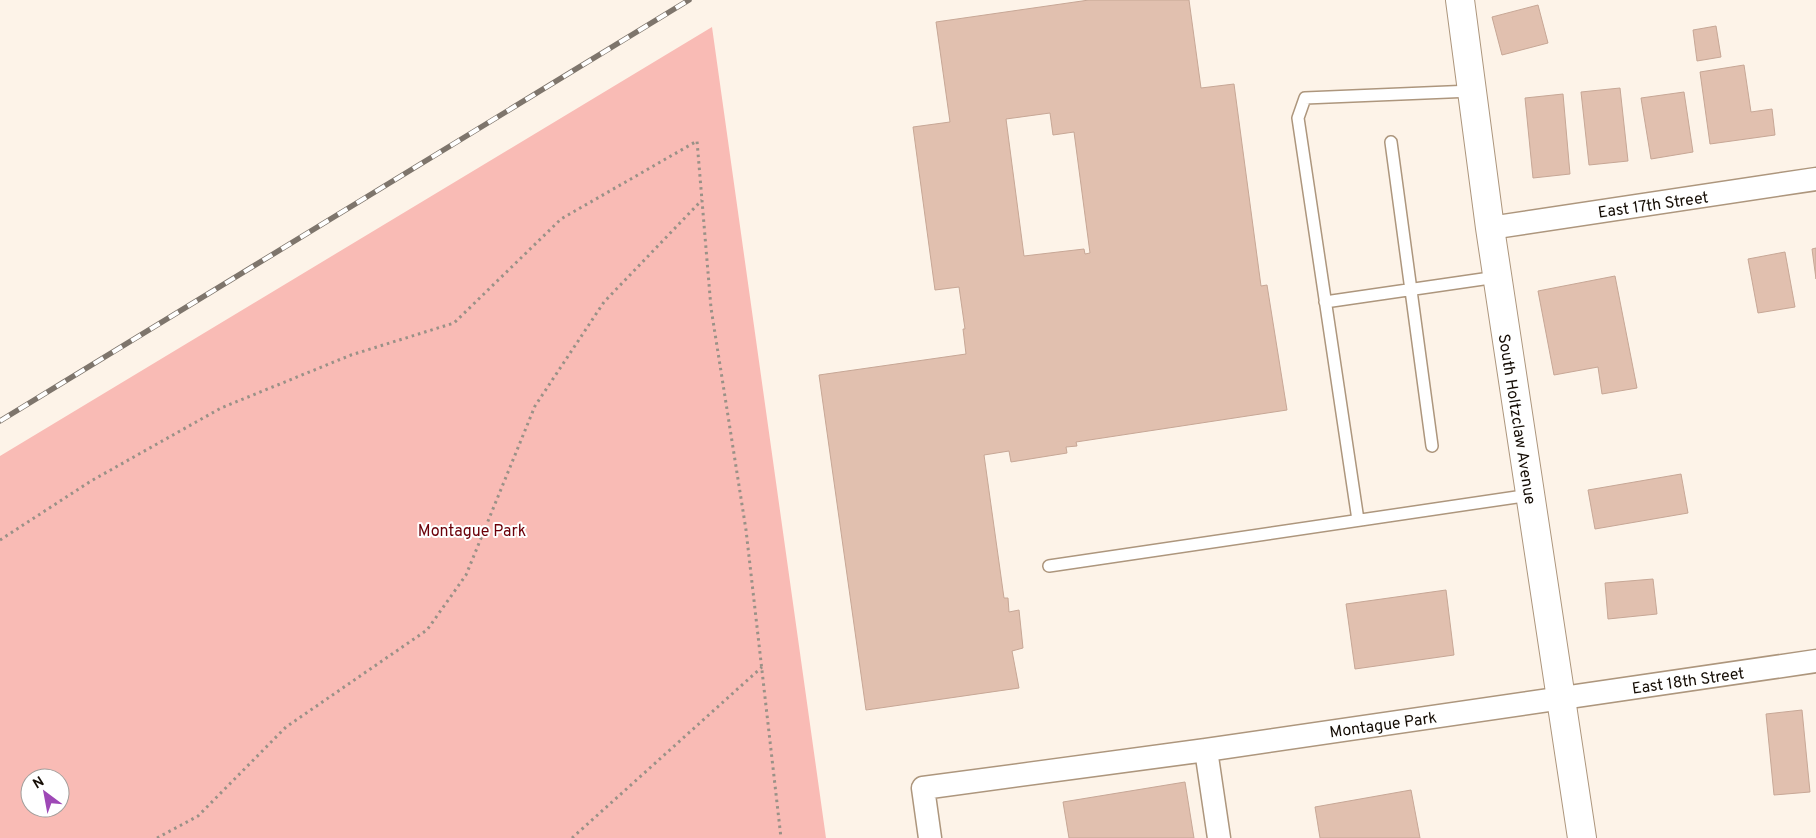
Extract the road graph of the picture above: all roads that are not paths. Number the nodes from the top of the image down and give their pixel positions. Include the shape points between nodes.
1 (1460, 0) edge
2 (1472, 92) junction
3 (1391, 142) dead end
4 (1816, 179) edge
5 (1490, 228) junction
6 (1497, 277) junction
7 (1411, 289) junction
8 (1326, 302) junction
9 (1432, 446) dead end
10 (1530, 495) junction
11 (1358, 520) junction
12 (1049, 566) dead end
13 (1816, 661) edge
14 (1561, 698) junction
15 (1206, 750) junction
16 (930, 838) edge
17 (1219, 838) edge
18 (1582, 838) edge

1 - 2 main road, South Holtzclaw Avenue
2 - 5 main road, South Holtzclaw Avenue
2 - 8 lane via 1305,98 1298,118
3 - 7 lane
4 - 5 street, East 17th Street
5 - 6 main road, South Holtzclaw Avenue
6 - 7 lane
6 - 10 main road, South Holtzclaw Avenue
7 - 8 lane
7 - 9 lane
8 - 11 lane
10 - 11 lane
10 - 14 main road, South Holtzclaw Avenue
11 - 12 lane
13 - 14 street, East 18th Street
14 - 15 street, Montague Park
14 - 18 main road, South Holtzclaw Avenue
15 - 16 street, Montague Park via 923,788
15 - 17 street

